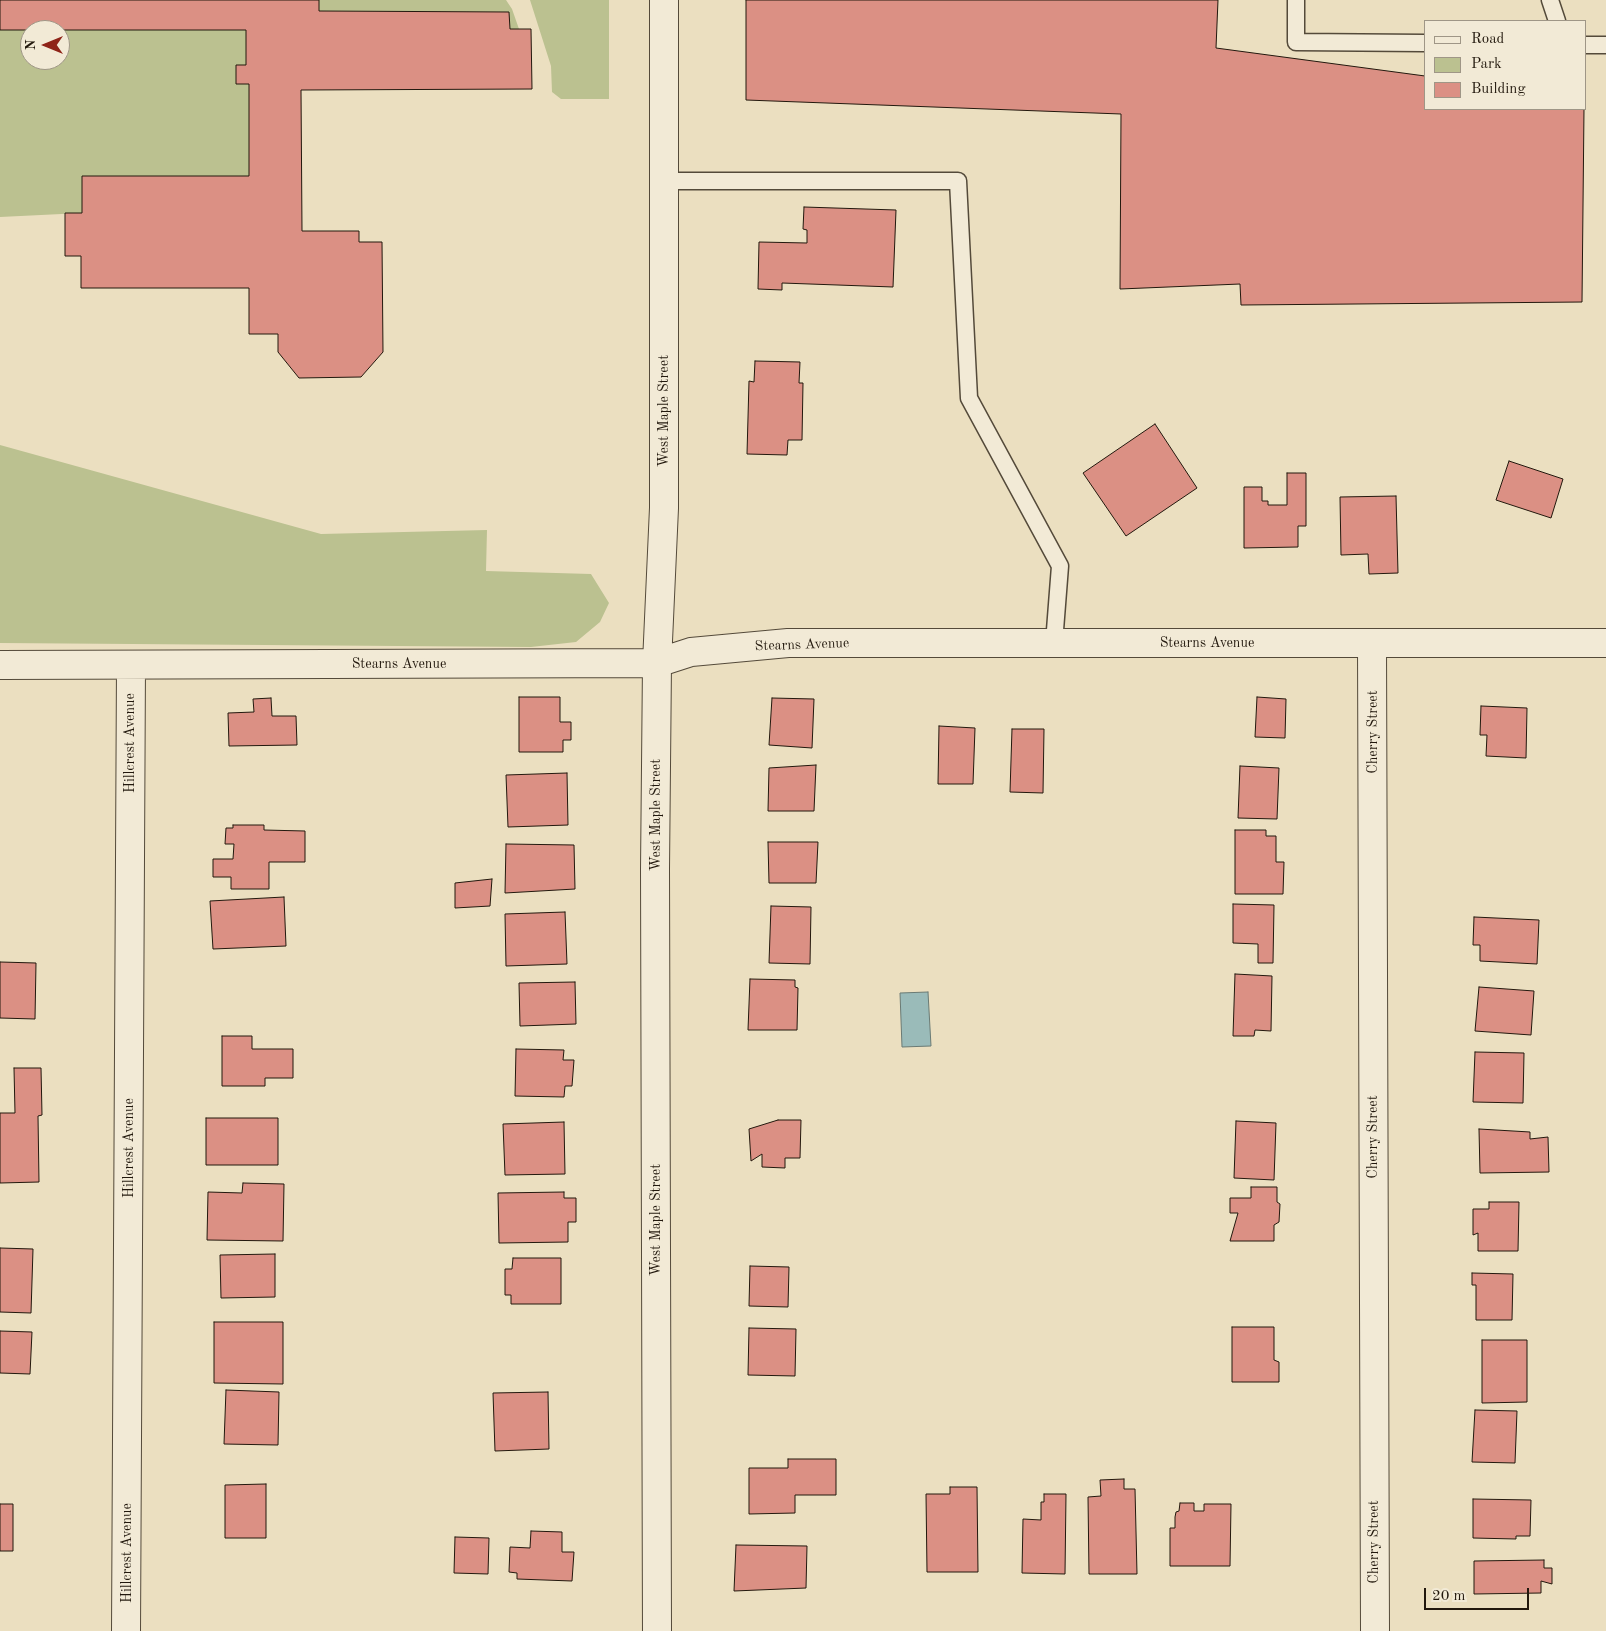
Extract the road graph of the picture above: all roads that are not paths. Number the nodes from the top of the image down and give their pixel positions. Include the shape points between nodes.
1 (664, 0) edge
2 (1296, 0) edge
3 (1550, 0) edge
4 (1557, 20) edge
5 (1424, 43) edge
6 (1586, 45) edge
7 (1606, 45) edge
8 (664, 181) junction
9 (1054, 643) junction
10 (1372, 644) junction
11 (1606, 644) edge
12 (657, 663) junction
13 (0, 665) edge
14 (131, 665) junction
15 (126, 1631) edge
16 (657, 1631) edge
17 (1375, 1631) edge

1 - 8 street, West Maple Street
2 - 5 lane via 1296,42
3 - 4 lane
6 - 7 lane
8 - 9 lane via 958,181 969,398 1060,566
8 - 12 street, West Maple Street via 664,508
9 - 10 street, Stearns Avenue
9 - 12 street, Stearns Avenue via 788,642 691,652
10 - 11 street, Stearns Avenue
10 - 17 street, Cherry Street
12 - 14 street, Stearns Avenue
12 - 16 street, West Maple Street
13 - 14 street, Stearns Avenue
14 - 15 street, Hillcrest Avenue

